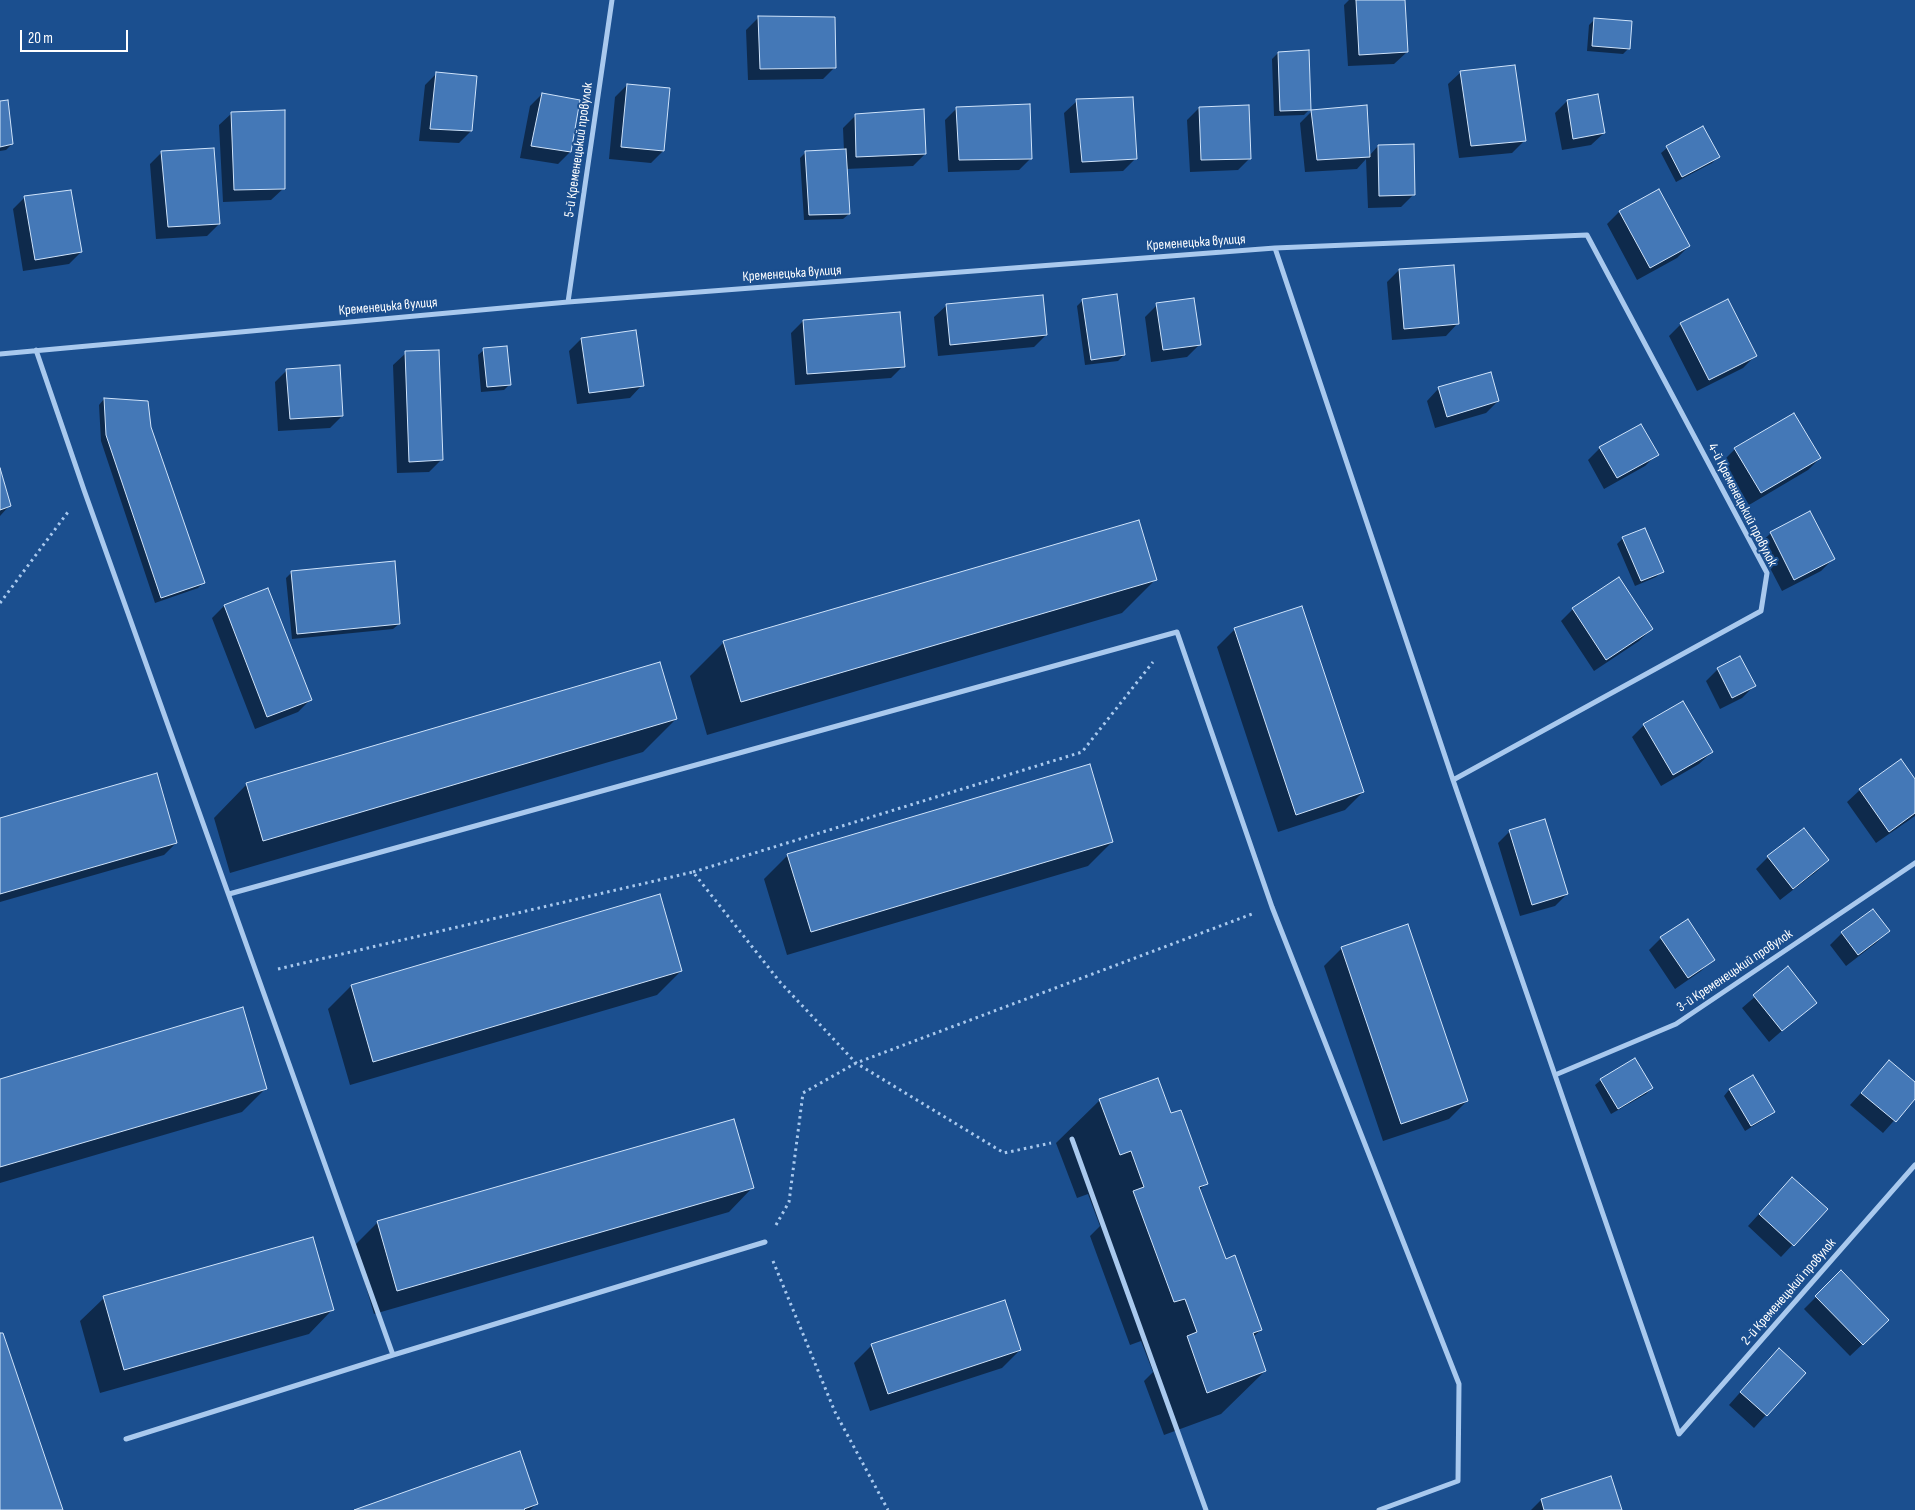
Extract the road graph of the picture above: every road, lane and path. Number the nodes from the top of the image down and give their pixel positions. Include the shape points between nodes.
1 (612, 0) edge
2 (1586, 235) joint
3 (1274, 248) junction
4 (568, 302) junction
5 (36, 350) junction
6 (0, 354) edge
7 (84, 490) junction
8 (0, 603) edge
9 (1177, 632) junction
10 (1453, 780) junction
11 (1915, 863) edge
12 (693, 872) junction
13 (229, 894) junction
14 (1272, 907) junction
15 (257, 974) junction
16 (856, 1063) junction
17 (1555, 1076) junction
18 (1072, 1139) joint
19 (1915, 1165) edge
20 (765, 1242) junction
21 (393, 1355) junction
22 (126, 1440) dead end
23 (888, 1510) edge
24 (1206, 1510) edge
25 (1379, 1510) edge

1 - 4 street, 5-й Кременецький провулок
2 - 3 street, Кременецька вулиця
2 - 10 street, 4-й Кременецький провулок via 1767,573 1761,611
3 - 4 street, Кременецька вулиця
3 - 10 street
4 - 5 street, Кременецька вулиця
5 - 6 street, Кременецька вулиця
5 - 7 street
7 - 8 path
7 - 13 street
9 - 12 path via 1082,752
9 - 13 street
9 - 14 street
10 - 17 street
11 - 17 street, 3-й Кременецький провулок via 1676,1024
12 - 15 path
12 - 16 path via 780,982
13 - 15 street
14 - 16 path
14 - 25 street via 1459,1384 1458,1481
15 - 21 street
16 - 18 path via 1004,1153
16 - 20 path via 802,1093 789,1202
17 - 19 street, 2-й Кременецький провулок via 1679,1434
18 - 24 street
20 - 21 street
20 - 23 path via 835,1412
21 - 22 street

